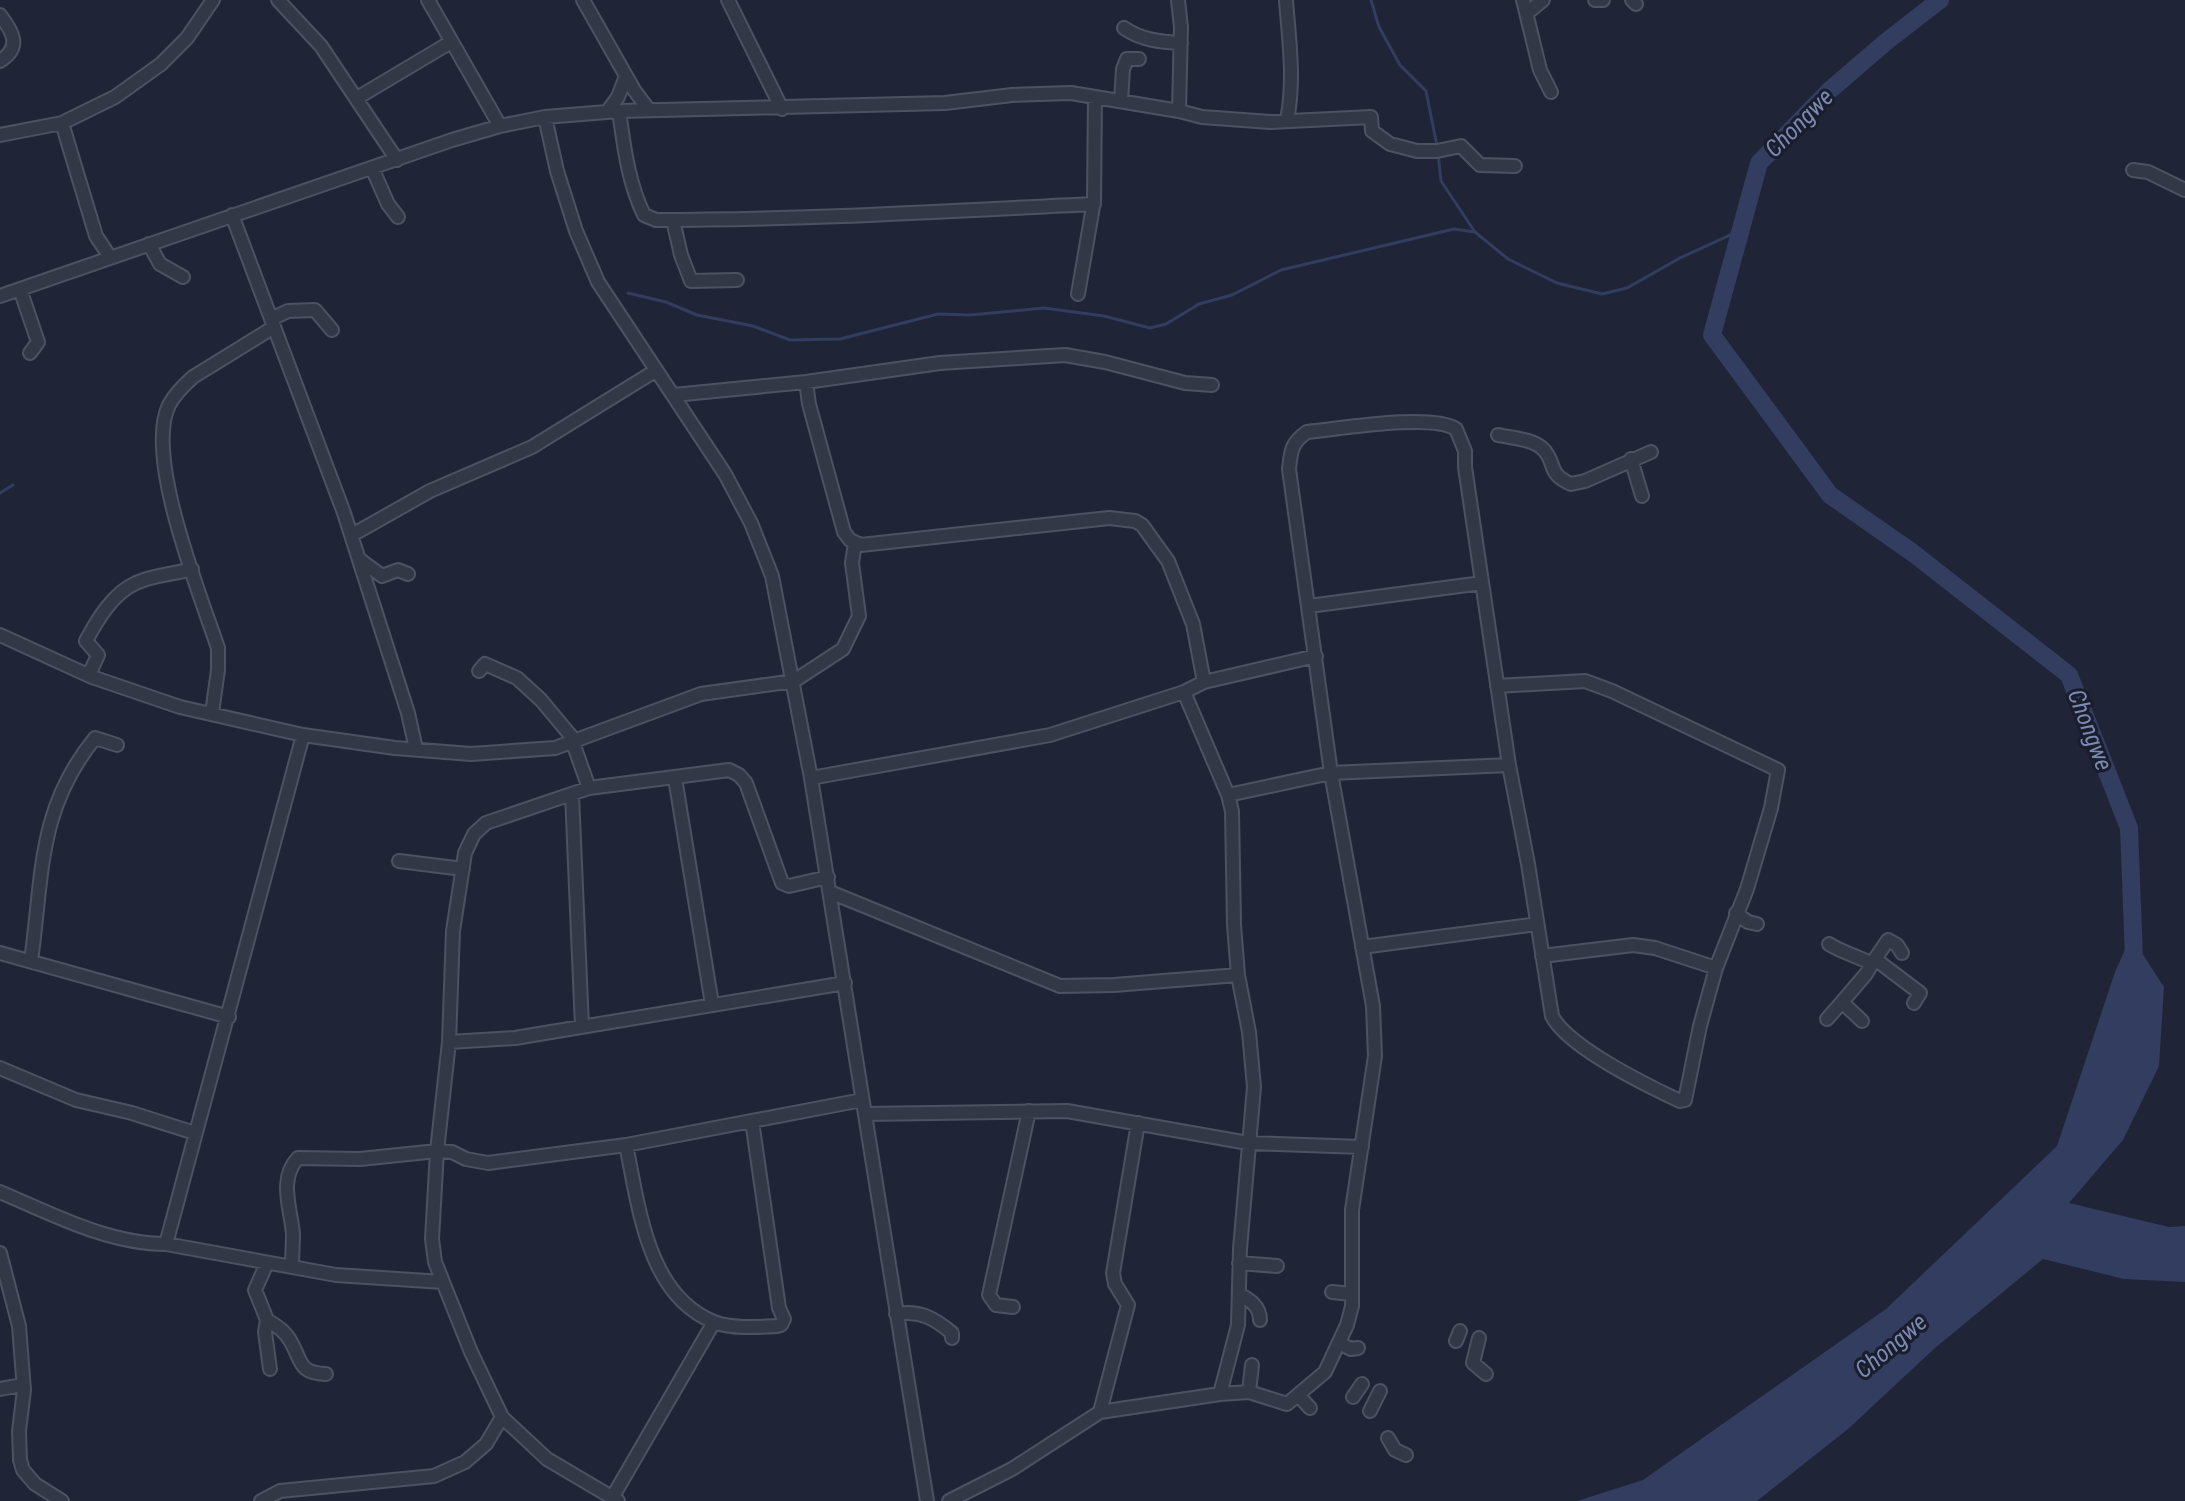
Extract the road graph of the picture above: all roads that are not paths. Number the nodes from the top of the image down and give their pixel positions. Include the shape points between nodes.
1 (213, 0) edge
2 (428, 0) edge
3 (583, 0) edge
4 (728, 0) edge
5 (1178, 0) edge
6 (1286, 0) edge
7 (1543, 0) edge
8 (1595, 0) edge
9 (1603, 0) edge
10 (284, 1) edge
11 (1525, 6) edge
12 (0, 15) edge
13 (1124, 28) dead end
14 (451, 42) junction
15 (1181, 43) junction
16 (1139, 59) dead end
17 (0, 61) edge
18 (626, 76) junction
19 (1551, 92) dead end
20 (1095, 97) junction
21 (357, 98) junction
22 (1121, 101) junction
23 (782, 109) junction
24 (649, 110) junction
25 (613, 111) junction
26 (1179, 111) junction
27 (545, 117) junction
28 (1287, 120) junction
29 (62, 123) junction
30 (500, 126) junction
31 (0, 135) edge
32 (397, 160) junction
33 (1515, 166) dead end
34 (372, 168) junction
35 (2133, 170) dead end
36 (2185, 190) edge
37 (1094, 204) junction
38 (232, 215) junction
39 (398, 217) dead end
40 (673, 220) junction
41 (149, 244) junction
42 (110, 257) junction
43 (183, 277) dead end
44 (737, 280) dead end
45 (20, 289) junction
46 (1078, 294) dead end
47 (0, 296) edge
48 (273, 323) junction
49 (332, 330) dead end
50 (30, 353) dead end
51 (655, 371) junction
52 (806, 382) junction
53 (1212, 385) dead end
54 (674, 395) junction
55 (1498, 435) dead end
56 (1651, 452) dead end
57 (1631, 459) junction
58 (1642, 496) dead end
59 (352, 535) junction
60 (855, 543) junction
61 (359, 559) junction
62 (192, 569) junction
63 (408, 574) dead end
64 (1482, 583) junction
65 (1309, 606) junction
66 (0, 635) edge
67 (1316, 656) junction
68 (479, 671) dead end
69 (89, 675) junction
70 (794, 681) junction
71 (1204, 682) junction
72 (1497, 686) junction
73 (1184, 692) junction
74 (212, 713) junction
75 (303, 735) junction
76 (575, 742) junction
77 (117, 745) dead end
78 (416, 749) junction
79 (1509, 765) junction
80 (1331, 773) junction
81 (675, 778) junction
82 (811, 778) junction
83 (589, 788) junction
84 (572, 794) junction
85 (1228, 795) junction
86 (399, 861) dead end
87 (463, 869) junction
88 (828, 877) junction
89 (830, 892) junction
90 (1736, 913) junction
91 (1537, 924) junction
92 (1757, 924) dead end
93 (1829, 944) dead end
94 (1362, 947) junction
95 (0, 953) edge
96 (1902, 953) dead end
97 (1542, 956) junction
98 (31, 961) junction
99 (1874, 962) junction
100 (1716, 968) junction
101 (1238, 975) junction
102 (845, 983) junction
103 (1842, 1002) junction
104 (1914, 1003) dead end
105 (712, 1004) junction
106 (229, 1017) junction
107 (1827, 1019) dead end
108 (1862, 1021) dead end
109 (582, 1027) junction
110 (449, 1042) junction
111 (0, 1068) edge
112 (862, 1100) junction
113 (1029, 1111) junction
114 (865, 1114) junction
115 (752, 1121) junction
116 (1138, 1123) junction
117 (195, 1133) junction
118 (1248, 1143) junction
119 (626, 1145) junction
120 (1362, 1147) junction
121 (437, 1151) junction
122 (0, 1192) edge
123 (166, 1244) junction
124 (0, 1253) edge
125 (267, 1263) junction
126 (1239, 1263) junction
127 (1277, 1266) dead end
128 (292, 1267) junction
129 (443, 1282) junction
130 (1332, 1292) dead end
131 (1239, 1294) junction
132 (1352, 1294) junction
133 (1013, 1307) dead end
134 (896, 1314) junction
135 (267, 1320) junction
136 (1260, 1320) dead end
137 (714, 1322) junction
138 (952, 1338) dead end
139 (1479, 1338) dead end
140 (1339, 1343) junction
141 (1358, 1348) dead end
142 (1252, 1365) dead end
143 (270, 1369) dead end
144 (326, 1374) dead end
145 (1486, 1374) dead end
146 (1362, 1384) dead end
147 (22, 1385) junction
148 (0, 1389) edge
149 (1380, 1391) dead end
150 (1249, 1392) junction
151 (1220, 1394) junction
152 (1299, 1396) junction
153 (1353, 1397) dead end
154 (1310, 1408) dead end
155 (1370, 1411) dead end
156 (1100, 1412) junction
157 (502, 1417) junction
158 (1389, 1424) dead end
159 (1406, 1455) dead end
160 (615, 1500) edge
161 (62, 1501) edge
162 (261, 1501) edge
163 (927, 1501) edge
164 (949, 1501) edge

1 - 29 street via 161,64 115,97
2 - 14 street
3 - 18 street
4 - 23 street
5 - 15 street
6 - 28 street via 1291,72
7 - 11 street
8 - 9 street
10 - 21 street
11 - 19 street via 1540,70
12 - 17 street via 13,32 12,48
13 - 15 street via 1159,42
14 - 21 street
14 - 30 street
15 - 26 street
16 - 22 street via 1127,59
18 - 24 street
18 - 25 street
20 - 22 street
20 - 23 street via 1012,95
20 - 37 street
21 - 32 street
22 - 26 street
23 - 24 street
24 - 25 street
25 - 27 street
25 - 40 street via 642,212 656,220
26 - 28 street via 1202,117
27 - 30 street
27 - 51 street via 576,231 598,282
28 - 33 street via 1371,117 1372,131 1390,144 1423,152 1461,146 1480,165
29 - 31 street
29 - 42 street via 96,236
30 - 32 street
32 - 34 street
34 - 38 street
34 - 39 street
35 - 36 street
37 - 40 street
37 - 46 street
38 - 41 street
38 - 48 street
40 - 44 street via 691,281
41 - 42 street
41 - 43 street via 160,264
42 - 45 street
45 - 47 street
45 - 50 street via 38,342
48 - 49 street via 288,311 315,310
48 - 59 street
48 - 62 street via 193,377 168,407 163,449
51 - 54 street
51 - 59 street via 532,447 430,491
52 - 53 street via 940,363 1065,355
52 - 54 street
52 - 60 street via 844,532
54 - 70 street via 751,523 772,576
55 - 57 street via 1538,445 1546,451 1555,475 1571,484
56 - 57 street
57 - 58 street
59 - 61 street
60 - 70 street via 852,563 859,616 843,649
60 - 71 street via 1109,518 1135,521 1168,561 1193,624
61 - 63 street via 382,576 398,570
61 - 78 street
62 - 69 street via 135,583 113,602 86,641 98,655
62 - 74 street via 219,654
64 - 65 street
64 - 65 street via 1465,451 1456,429 1442,423 1409,423 1307,432 1291,448 1289,469
64 - 72 street
65 - 67 street
66 - 69 street
67 - 71 street
67 - 80 street
68 - 76 street via 485,664 517,678
69 - 74 street
70 - 76 street via 701,694
70 - 82 street
71 - 73 street
72 - 79 street
72 - 90 street via 1585,681 1778,770
73 - 82 street via 1050,735
73 - 85 street
74 - 75 street
75 - 78 street
75 - 106 street
76 - 78 street via 471,754
76 - 83 street
77 - 98 street via 95,738 64,784 49,822 40,869
79 - 80 street
79 - 91 street
80 - 85 street
80 - 94 street
81 - 83 street
81 - 88 street via 729,770 739,775 782,883
81 - 105 street
82 - 88 street
83 - 84 street
84 - 87 street via 486,823 474,834
84 - 109 street
85 - 101 street
86 - 87 street
87 - 110 street via 453,931
88 - 89 street
89 - 101 street via 1060,986
89 - 102 street
90 - 92 street
90 - 100 street
91 - 94 street
91 - 97 street
93 - 99 street
94 - 120 street via 1375,1056
95 - 98 street
96 - 99 street via 1888,940
97 - 100 street via 1633,945
97 - 100 street via 1552,1016 1565,1034 1680,1101 1689,1090
98 - 106 street
99 - 103 street
99 - 104 street via 1920,993
101 - 118 street via 1254,1087
102 - 105 street
102 - 112 street
103 - 107 street
103 - 108 street
105 - 109 street
106 - 117 street
109 - 110 street
110 - 121 street
111 - 117 street via 76,1100
112 - 114 street
112 - 115 street
113 - 114 street
113 - 116 street via 1067,1111
113 - 133 street via 989,1295 996,1305
114 - 134 street
115 - 119 street
115 - 137 street via 784,1319 781,1325 763,1327
116 - 118 street
116 - 156 street via 1113,1273 1128,1305
117 - 123 street
118 - 120 street
118 - 126 street
119 - 121 street via 488,1163
119 - 137 street via 654,1256 674,1293
120 - 132 street via 1352,1210
121 - 128 street via 360,1159 298,1158 287,1180
121 - 129 street via 432,1239
122 - 123 street via 115,1237
123 - 125 street
124 - 147 street via 19,1326
125 - 128 street
125 - 135 street via 255,1290
126 - 127 street
126 - 131 street
128 - 129 street
129 - 157 street
130 - 132 street
131 - 136 street via 1252,1302
131 - 151 street via 1238,1325
132 - 140 street
134 - 138 street via 933,1317
134 - 163 street
135 - 143 street
135 - 144 street via 291,1342 300,1365
137 - 160 street
139 - 145 street via 1473,1363
140 - 141 street
140 - 152 street via 1325,1372
142 - 150 street
146 - 153 street
147 - 148 street
147 - 161 street via 23,1470
149 - 155 street
150 - 151 street
150 - 152 street via 1287,1404
151 - 156 street
152 - 154 street
156 - 164 street via 1012,1469
157 - 160 street via 547,1459
157 - 162 street via 486,1444 465,1462 434,1476 280,1491
158 - 159 street via 1387,1441

